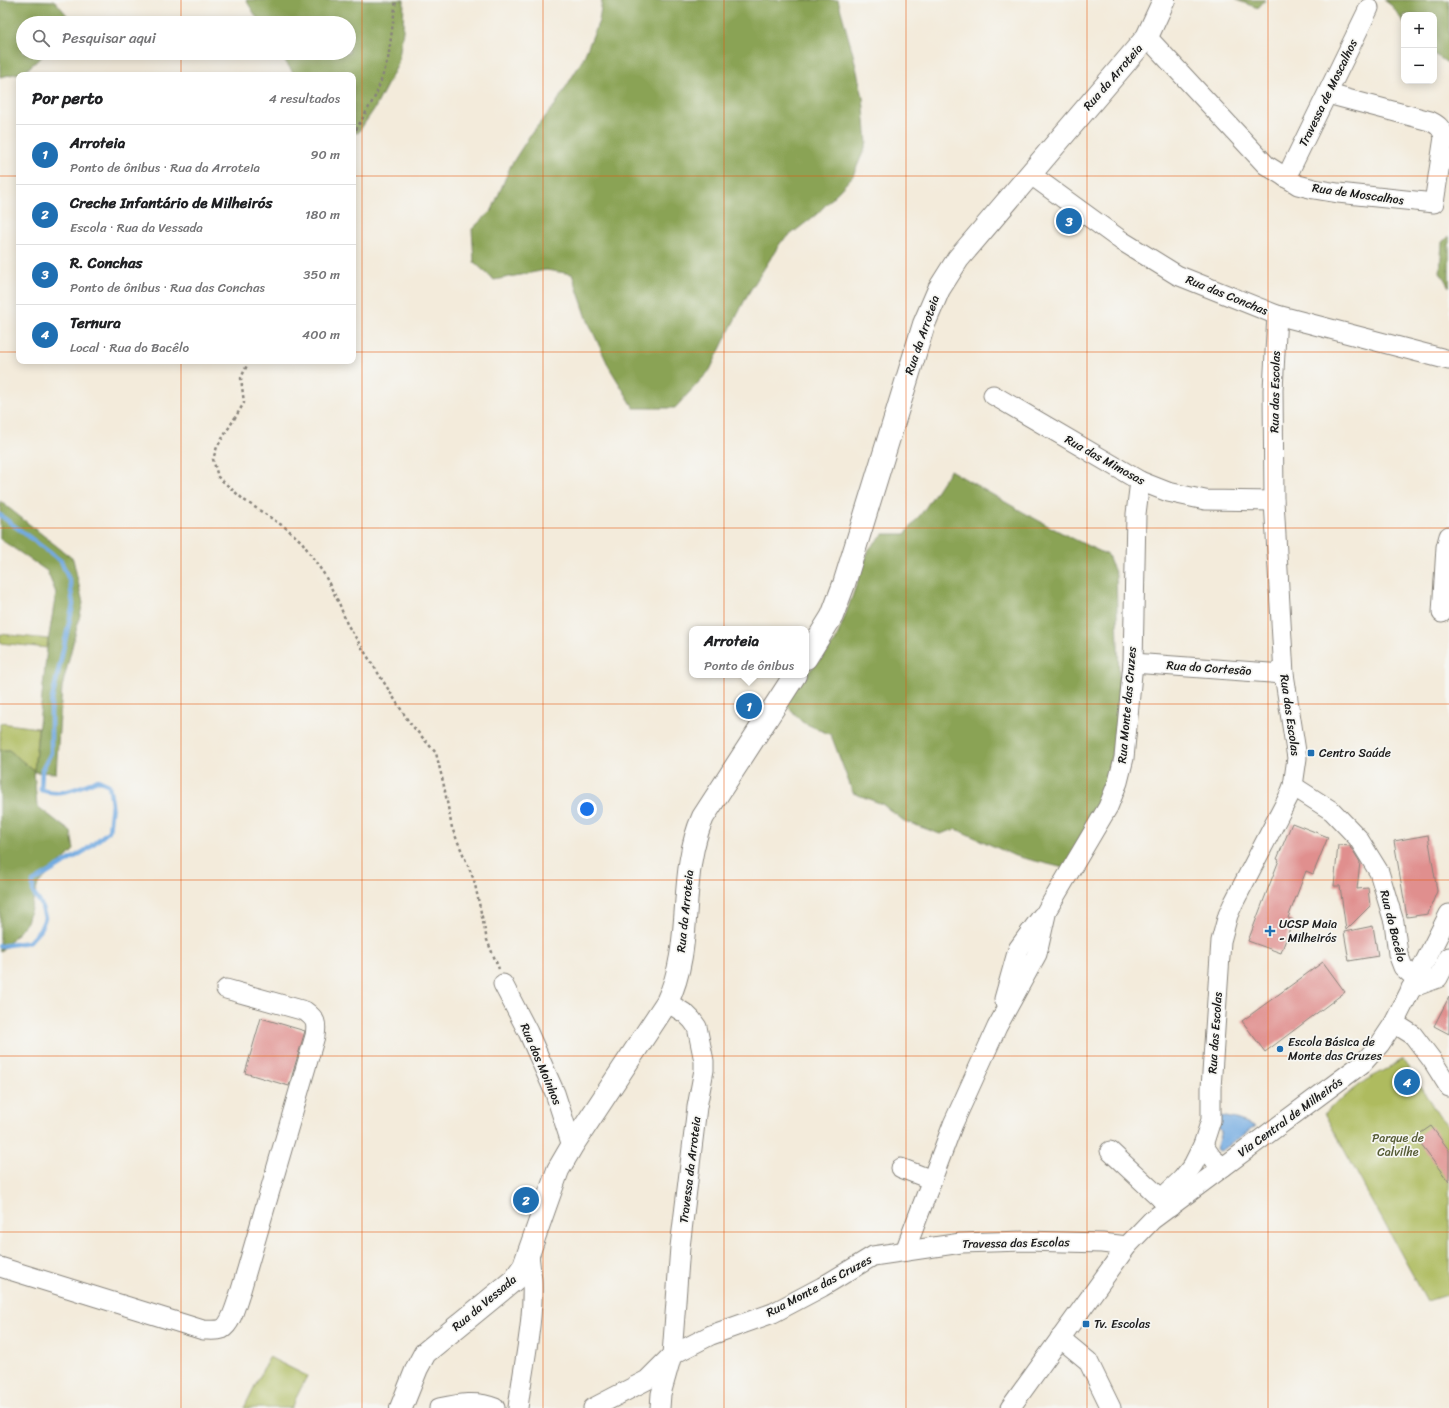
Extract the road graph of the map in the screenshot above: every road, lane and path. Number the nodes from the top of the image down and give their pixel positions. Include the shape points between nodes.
1 (396, 0) edge
2 (1164, 0) edge
3 (1369, 8) dead end
4 (1147, 38) junction
5 (1328, 94) junction
6 (356, 131) edge
7 (1030, 174) junction
8 (1286, 178) junction
9 (1442, 204) edge
10 (1277, 315) junction
11 (1449, 360) edge
12 (248, 364) edge
13 (993, 395) dead end
14 (1140, 481) junction
15 (1274, 501) junction
16 (1449, 536) edge
17 (1442, 613) dead end
18 (809, 653) edge
19 (1133, 663) junction
20 (1284, 674) junction
21 (793, 678) edge
22 (1293, 786) junction
23 (1449, 914) edge
24 (1449, 957) edge
25 (503, 984) joint
26 (1414, 984) junction
27 (226, 989) dead end
28 (666, 1002) junction
29 (1394, 1023) junction
30 (1449, 1087) edge
31 (1203, 1145) junction
32 (572, 1146) junction
33 (1110, 1151) dead end
34 (1223, 1167) junction
35 (901, 1168) dead end
36 (932, 1180) junction
37 (1166, 1203) junction
38 (1127, 1246) junction
39 (906, 1251) junction
40 (529, 1255) junction
41 (0, 1267) edge
42 (1060, 1338) junction
43 (672, 1354) junction
44 (401, 1408) edge
45 (439, 1408) edge
46 (495, 1408) edge
47 (518, 1408) edge
48 (593, 1408) edge
49 (660, 1408) edge
50 (1010, 1408) edge
51 (1111, 1408) edge

1 - 6 path via 388,60 376,95
2 - 4 main road, Rua da Arroteia
3 - 5 street, Travessa de Moscalhos
4 - 7 main road, Rua da Arroteia
4 - 8 street, Rua de Moscalhos via 1266,165
5 - 8 street, Travessa de Moscalhos
5 - 9 street, Rua de Moscalhos via 1438,125 1444,137
7 - 10 street, Rua das Conchas via 1122,241 1177,275
7 - 18 main road, Rua da Arroteia via 958,259 939,289 924,324 844,584 832,616
8 - 9 street, Rua de Moscalhos via 1298,185 1314,189
10 - 11 street, Rua das Conchas
10 - 15 street, Rua das Escolas
12 - 25 path via 242,378 244,403 217,447 213,459 218,477 244,500 302,542 324,574 347,624 409,722 436,753 452,828 474,880 487,940 502,975
13 - 14 street, Rua das Mimosas
14 - 15 street, Rua das Mimosas via 1168,492 1205,500
14 - 19 street, Rua Monte das Cruzes via 1136,514
15 - 20 street, Rua das Escolas
16 - 17 street
19 - 20 street, Rua do Cortesão
19 - 36 street, Rua Monte das Cruzes via 1124,758 1118,782 1108,807 1047,910 1037,954 997,1027 953,1124
20 - 22 street, Rua das Escolas via 1297,758
21 - 28 main road, Rua da Arroteia via 703,817 697,831 692,849 680,956 673,990
22 - 26 street, Rua do Bacêlo via 1332,811 1358,838 1379,872 1394,922 1398,954
22 - 31 street, Rua das Escolas via 1233,904 1221,941 1211,1120
23 - 26 street, Via Central de Milheirós
24 - 26 street via 1438,978
25 - 32 street, Rua dos Moinhos via 552,1087
26 - 29 street, Via Central de Milheirós
27 - 41 street via 305,1011 313,1017 316,1026 243,1282 227,1325 221,1329 204,1330
28 - 32 main road, Rua da Arroteia
28 - 43 street, Travessa da Arroteia via 686,1014 697,1028 704,1070 680,1247
29 - 30 street via 1413,1035
29 - 34 street, Via Central de Milheirós via 1363,1063
31 - 34 street via 1212,1158
31 - 37 street, Rua das Escolas via 1193,1165
32 - 40 main road, Rua da Vessada via 558,1170
33 - 37 street
34 - 37 street, Rua das Escolas
35 - 36 street
36 - 39 street, Rua Monte das Cruzes
37 - 38 street, Rua das Escolas
38 - 39 street, Travessa das Escolas via 1102,1242 1026,1241 961,1243
38 - 42 street, Rua das Escolas
39 - 43 street, Rua Monte das Cruzes via 873,1256 773,1313 711,1335
40 - 44 main road, Rua da Vessada via 514,1280 425,1353
40 - 47 street via 532,1280 531,1315
42 - 50 street, Rua das Escolas
42 - 51 street via 1088,1361
43 - 48 street via 647,1380
43 - 49 street via 661,1394
45 - 46 street via 466,1402 486,1404

